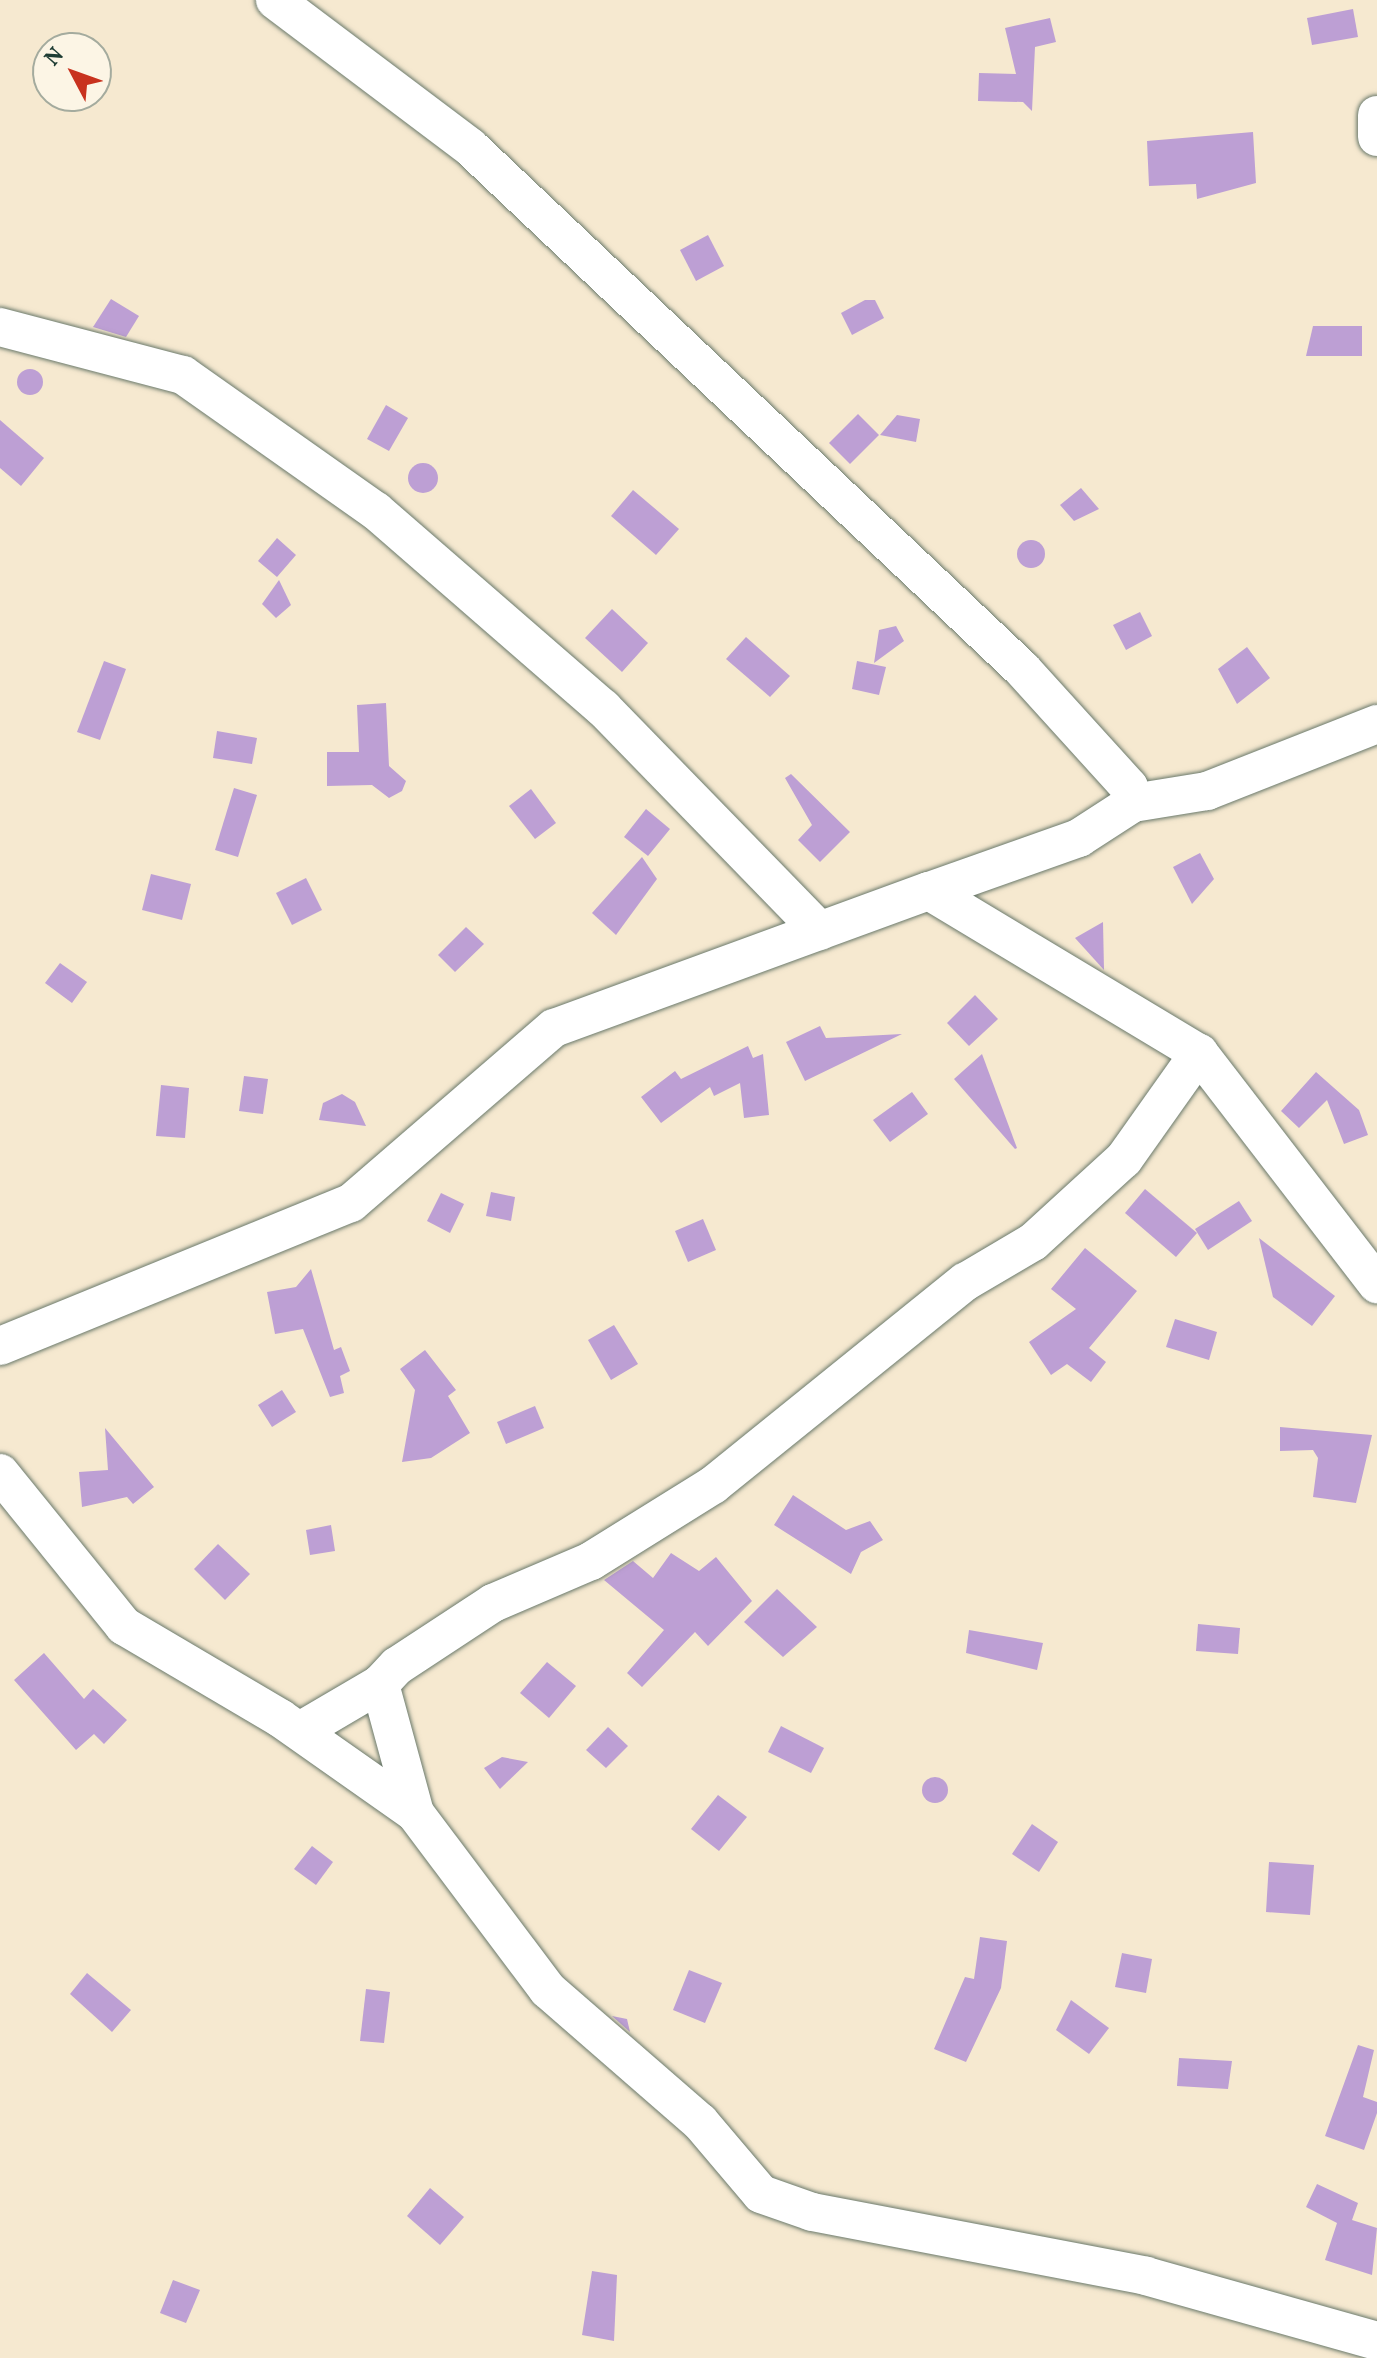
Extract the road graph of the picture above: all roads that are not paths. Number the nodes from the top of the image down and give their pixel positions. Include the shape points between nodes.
1 (275, 0) edge
2 (1377, 115) edge
3 (1377, 137) edge
4 (1, 329) edge
5 (1377, 724) edge
6 (1133, 803) junction
7 (929, 891) junction
8 (820, 931) junction
9 (1199, 1053) junction
10 (1377, 1284) edge
11 (0, 1346) edge
12 (0, 1473) edge
13 (380, 1684) junction
14 (300, 1731) junction
15 (415, 1813) junction
16 (1377, 2341) edge

1 - 6 street via 470,147 662,324 1022,669 1129,787
2 - 3 street
4 - 8 street via 183,375 376,511 603,708
5 - 6 street via 1207,791
6 - 7 street via 1079,838
7 - 8 street
7 - 9 street
8 - 11 street via 554,1028 351,1203
9 - 10 street
9 - 13 street via 1124,1159 1033,1242 965,1282 701,1493 591,1561 493,1603
12 - 14 street via 124,1626
13 - 14 street
13 - 15 street
14 - 15 street
15 - 16 street via 548,1990 700,2122 761,2194 812,2212 1146,2276

